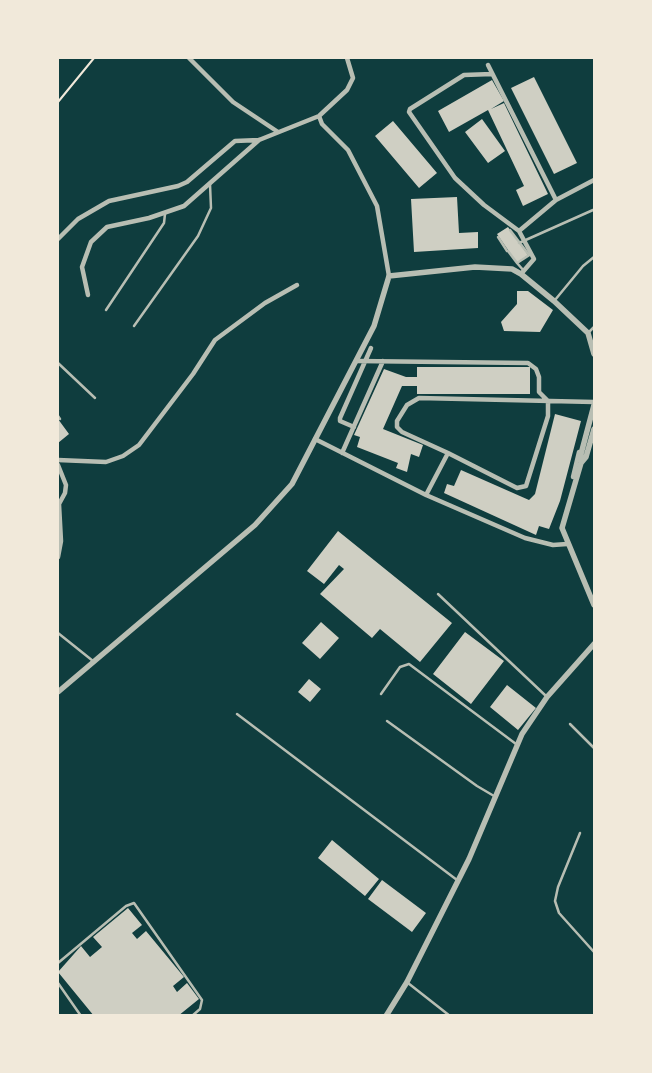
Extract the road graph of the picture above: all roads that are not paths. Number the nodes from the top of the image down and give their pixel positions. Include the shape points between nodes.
1 (189, 58) edge
2 (347, 58) edge
3 (488, 65) dead end
4 (492, 74) junction
5 (319, 116) junction
6 (278, 132) junction
7 (259, 140) junction
8 (594, 180) edge
9 (210, 184) junction
10 (556, 200) junction
11 (593, 210) dead end
12 (165, 214) junction
13 (510, 230) dead end
14 (519, 231) junction
15 (498, 237) dead end
16 (58, 239) edge
17 (521, 242) junction
18 (530, 255) junction
19 (594, 257) edge
20 (517, 264) junction
21 (523, 272) junction
22 (388, 276) junction
23 (297, 285) dead end
24 (88, 296) dead end
25 (554, 301) junction
26 (106, 310) dead end
27 (134, 326) dead end
28 (594, 327) edge
29 (588, 334) junction
30 (371, 348) dead end
31 (594, 354) edge
32 (366, 360) junction
33 (357, 361) junction
34 (383, 361) junction
35 (58, 363) edge
36 (95, 398) dead end
37 (548, 401) junction
38 (594, 404) edge
39 (354, 427) junction
40 (594, 429) edge
41 (315, 439) junction
42 (342, 453) junction
43 (448, 453) junction
44 (58, 460) edge
45 (581, 464) junction
46 (58, 465) edge
47 (573, 477) dead end
48 (426, 495) junction
49 (567, 544) junction
50 (58, 557) edge
51 (438, 594) dead end
52 (594, 605) edge
53 (58, 633) edge
54 (594, 644) edge
55 (93, 662) junction
56 (58, 692) edge
57 (381, 694) dead end
58 (547, 697) junction
59 (237, 714) dead end
60 (387, 721) dead end
61 (570, 724) dead end
62 (517, 745) junction
63 (594, 748) edge
64 (496, 797) junction
65 (580, 833) dead end
66 (458, 881) junction
67 (594, 952) edge
68 (58, 963) edge
69 (407, 982) junction
70 (58, 983) edge
71 (81, 1016) edge
72 (192, 1016) edge
73 (386, 1016) edge
74 (450, 1016) edge

1 - 6 street via 233,102
2 - 5 street via 353,78 347,90
3 - 4 street
4 - 10 street
4 - 14 street via 464,75 409,112 455,178
5 - 6 street
5 - 22 street via 322,124 348,150 377,206
6 - 7 street
7 - 9 street
7 - 16 street via 234,141 187,182 178,186 108,201 78,219
8 - 10 street
9 - 12 street via 184,206
9 - 27 lane via 211,208 198,236
10 - 14 street
11 - 17 lane
12 - 24 street via 107,227 91,242 82,267
12 - 26 lane via 164,223
13 - 17 lane
14 - 17 street
15 - 20 lane
17 - 18 street
18 - 20 lane
18 - 21 street via 533,262
19 - 25 lane
20 - 21 lane
21 - 22 street via 475,266
21 - 25 street
22 - 33 street via 374,326
23 - 44 street via 264,303 215,340 139,445 106,462
25 - 29 street
28 - 29 lane
29 - 31 street
30 - 32 street
32 - 33 street
32 - 34 street
32 - 39 street via 340,418 340,421
33 - 41 street
34 - 37 street via 528,363 536,369 539,392
34 - 39 street
35 - 36 lane
37 - 38 street
37 - 43 street via 546,428 529,482 523,488 517,488
37 - 43 street via 413,400 397,421 397,427
38 - 45 street
38 - 47 street
39 - 42 street
40 - 45 street
41 - 42 street
41 - 55 street via 292,484 255,525
42 - 48 street
43 - 48 street
45 - 49 street via 562,528
46 - 50 street via 66,485 58,504 61,541
48 - 49 street via 525,538 553,545
49 - 52 street
51 - 58 lane
53 - 55 lane
54 - 58 street
55 - 56 street
57 - 62 lane via 400,667 408,664
58 - 62 street
59 - 66 lane
60 - 64 lane
61 - 63 lane
62 - 64 street
64 - 66 street
65 - 67 lane via 555,901 559,913
66 - 69 street
68 - 72 lane via 126,906 134,903 202,1000 200,1009
69 - 73 street
69 - 74 lane
70 - 71 lane

